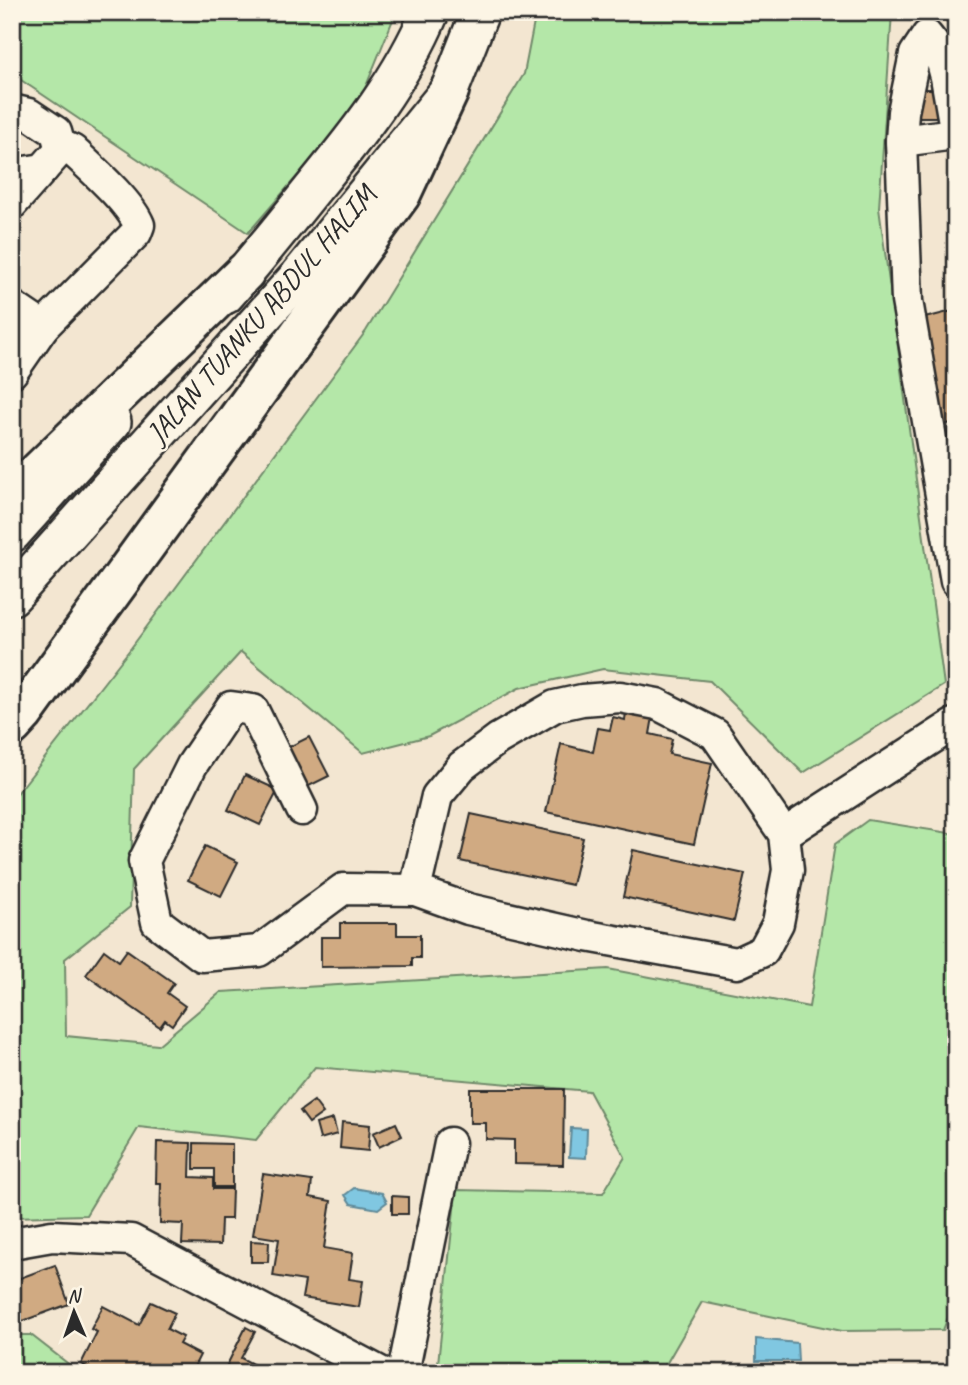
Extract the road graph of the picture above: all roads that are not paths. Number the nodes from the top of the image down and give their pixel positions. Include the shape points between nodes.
1 (430, 12) edge
2 (480, 12) edge
3 (927, 24) edge
4 (449, 91) junction
5 (12, 110) edge
6 (955, 134) edge
7 (901, 141) junction
8 (52, 160) junction
9 (12, 174) edge
10 (12, 204) edge
11 (245, 272) junction
12 (12, 306) edge
13 (43, 327) junction
14 (12, 372) edge
15 (12, 497) edge
16 (12, 533) edge
17 (956, 580) edge
18 (12, 596) edge
19 (956, 723) edge
20 (12, 726) edge
21 (302, 810) dead end
22 (784, 834) junction
23 (415, 890) junction
24 (450, 1143) dead end
25 (12, 1242) edge
26 (382, 1373) edge
27 (403, 1373) edge

1 - 11 main road, JALAN TUANKU ABDUL HALIM via 384,98
2 - 4 main road, JALAN TUANKU ABDUL HALIM
3 - 6 street via 946,77
3 - 7 street via 915,54
4 - 18 main road, JALAN TUANKU ABDUL HALIM via 299,276
4 - 20 highway via 401,194
5 - 8 street via 29,114 56,132
6 - 7 street
7 - 17 street via 907,301
8 - 9 street
8 - 10 street
8 - 13 street via 65,147 72,150 107,183 139,225
11 - 15 highway
11 - 16 main road, JALAN TUANKU ABDUL HALIM
12 - 13 street
13 - 14 street
19 - 22 street
21 - 23 street via 253,710 230,707 192,765 144,861 157,922 202,956 259,951 342,889
22 - 23 street via 788,870 778,923 763,951 737,963 587,936 468,909
22 - 23 street via 715,734 657,704 620,697 582,700 555,706 462,766 437,796
24 - 27 street
25 - 26 street via 52,1236 131,1240

